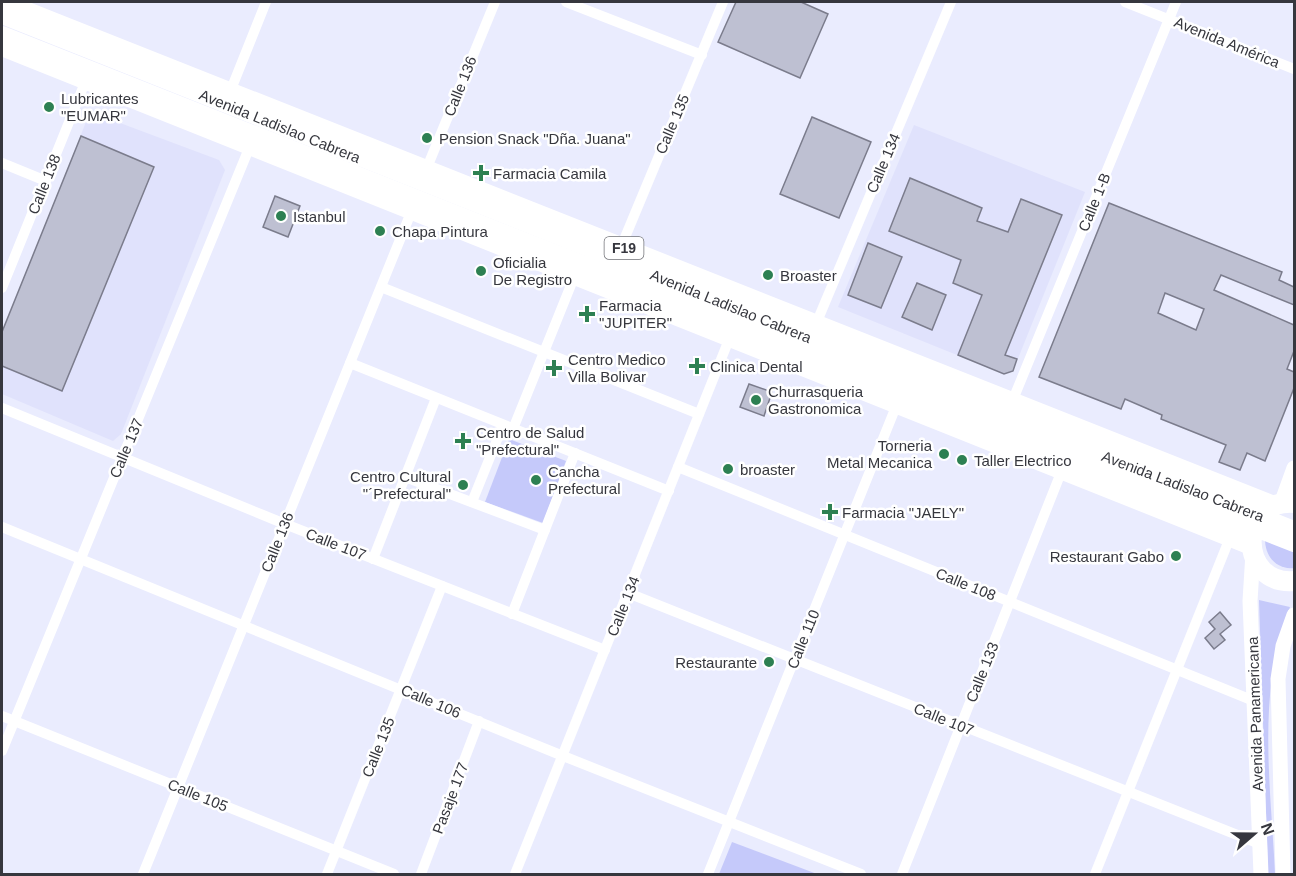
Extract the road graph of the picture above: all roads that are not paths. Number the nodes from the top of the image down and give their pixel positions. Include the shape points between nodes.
1 (2, 2) edge
2 (266, 2) edge
3 (495, 2) edge
4 (566, 2) edge
5 (723, 2) edge
6 (951, 2) edge
7 (1125, 2) edge
8 (1176, 2) edge
9 (29, 7) edge
10 (2, 16) edge
11 (1169, 19) junction
12 (2, 34) edge
13 (2, 46) edge
14 (702, 55) junction
15 (1294, 69) edge
16 (86, 80) junction
17 (230, 92) junction
18 (250, 146) junction
19 (2, 163) edge
20 (426, 170) junction
21 (46, 181) junction
22 (412, 210) junction
23 (621, 247) junction
24 (575, 275) junction
25 (381, 287) junction
26 (2, 288) edge
27 (816, 324) junction
28 (730, 337) junction
29 (544, 353) junction
30 (350, 363) junction
31 (436, 398) junction
32 (1012, 402) junction
33 (897, 404) junction
34 (2, 408) edge
35 (699, 414) junction
36 (508, 427) junction
37 (575, 453) junction
38 (123, 456) junction
39 (678, 467) junction
40 (1294, 468) edge
41 (1062, 470) junction
42 (405, 477) junction
43 (669, 491) junction
44 (472, 502) junction
45 (1256, 520) edge
46 (285, 524) junction
47 (2, 527) edge
48 (1294, 529) edge
49 (544, 530) junction
50 (845, 535) junction
51 (1294, 544) edge
52 (79, 558) junction
53 (373, 559) junction
54 (1294, 581) edge
55 (442, 586) junction
56 (628, 593) junction
57 (1010, 602) junction
58 (512, 614) junction
59 (1294, 615) edge
60 (244, 625) junction
61 (605, 650) junction
62 (795, 659) junction
63 (1177, 670) junction
64 (401, 688) junction
65 (1254, 701) junction
66 (2, 716) edge
67 (14, 721) junction
68 (479, 721) junction
69 (961, 725) junction
70 (2, 751) edge
71 (562, 756) junction
72 (178, 788) junction
73 (1129, 792) junction
74 (729, 821) junction
75 (1260, 844) junction
76 (336, 851) junction
77 (143, 874) edge
78 (327, 874) edge
79 (394, 874) edge
80 (421, 874) edge
81 (515, 874) edge
82 (708, 874) edge
83 (861, 874) edge
84 (902, 874) edge
85 (1095, 874) edge
86 (1261, 874) edge
87 (1283, 874) edge

1 - 9 highway, Avenida Ladislao Cabrera / F19
2 - 17 street
3 - 20 street, Calle 136
4 - 14 street
5 - 14 street, Calle 135
6 - 27 street, Calle 134
7 - 11 street, Avenida América
8 - 11 street, Calle 1-B
9 - 17 highway, Avenida Ladislao Cabrera / F19
10 - 45 main road, Avenida Ladislao Cabrera / F19
11 - 15 street, Avenida América
11 - 32 street, Calle 1-B
12 - 45 main road, Avenida Ladislao Cabrera / F19
13 - 16 highway, Avenida Ladislao Cabrera / F19
14 - 23 street, Calle 135
16 - 18 highway, Avenida Ladislao Cabrera / F19
16 - 21 street, Calle 138
17 - 20 highway, Avenida Ladislao Cabrera / F19
18 - 22 highway, Avenida Ladislao Cabrera / F19
18 - 38 street, Calle 137
19 - 21 street
20 - 23 highway, Avenida Ladislao Cabrera / F19
21 - 26 street, Calle 138
22 - 24 highway, Avenida Ladislao Cabrera / F19
22 - 25 street, Calle 136
23 - 27 highway, Avenida Ladislao Cabrera / F19
24 - 28 highway, Avenida Ladislao Cabrera / F19
24 - 29 street
25 - 29 street
25 - 30 street, Calle 136
27 - 32 highway, Avenida Ladislao Cabrera / F19
28 - 33 highway, Avenida Ladislao Cabrera / F19
28 - 35 street, Calle 134
29 - 35 street
29 - 36 street
30 - 31 street
30 - 46 street, Calle 136
31 - 36 street
31 - 42 street
32 - 45 highway, Avenida Ladislao Cabrera / F19
33 - 41 highway, Avenida Ladislao Cabrera / F19
33 - 50 street, Calle 110
34 - 38 street, Calle 107
35 - 39 street, Calle 134
36 - 37 street
36 - 44 street
37 - 43 street
37 - 49 street
38 - 46 street, Calle 107
38 - 52 street, Calle 137
39 - 43 street, Calle 134
39 - 50 street, Calle 108
40 - 45 main road, Avenida Panamericana
41 - 45 highway, Avenida Ladislao Cabrera / F19
41 - 57 street, Calle 133
42 - 44 street
42 - 53 street
43 - 56 street, Calle 134
44 - 49 street
45 - 48 main road, Avenida Ladislao Cabrera / F19
45 - 51 main road, Avenida Ladislao Cabrera / F19
45 - 54 highway, F19 via 1266,573
45 - 63 street
45 - 65 main road, Avenida Panamericana via 1251,601
46 - 53 street, Calle 107
46 - 60 street, Calle 136
47 - 52 street, Calle 106
49 - 58 street
50 - 57 street, Calle 108
50 - 62 street, Calle 110
52 - 60 street, Calle 106
52 - 67 street, Calle 137
53 - 55 street, Calle 107
55 - 58 street, Calle 107
55 - 64 street, Calle 135
56 - 61 street, Calle 134
56 - 62 street, Calle 107
57 - 63 street, Calle 108
57 - 69 street, Calle 133
58 - 61 street, Calle 107
59 - 87 main road, Avenida Panamericana via 1283,646 1278,679
60 - 64 street, Calle 106
60 - 72 street, Calle 136
61 - 71 street, Calle 134
62 - 69 street, Calle 107
62 - 74 street, Calle 110
63 - 65 street, Calle 108
63 - 73 street
64 - 68 street, Calle 106
64 - 76 street, Calle 135
65 - 75 main road, Avenida Panamericana
66 - 67 street, Calle 105
67 - 70 street, Calle 137
67 - 72 street, Calle 105
68 - 71 street, Calle 106
68 - 80 street, Pasaje 177
69 - 73 street, Calle 107
69 - 84 street, Calle 133
71 - 74 street, Calle 106
71 - 81 street, Calle 134
72 - 76 street, Calle 105
72 - 77 street, Calle 136
73 - 75 street, Calle 107
73 - 85 street
74 - 82 street, Calle 110
74 - 83 street, Calle 106
75 - 86 main road, Avenida Panamericana
76 - 78 street, Calle 135
76 - 79 street, Calle 105

